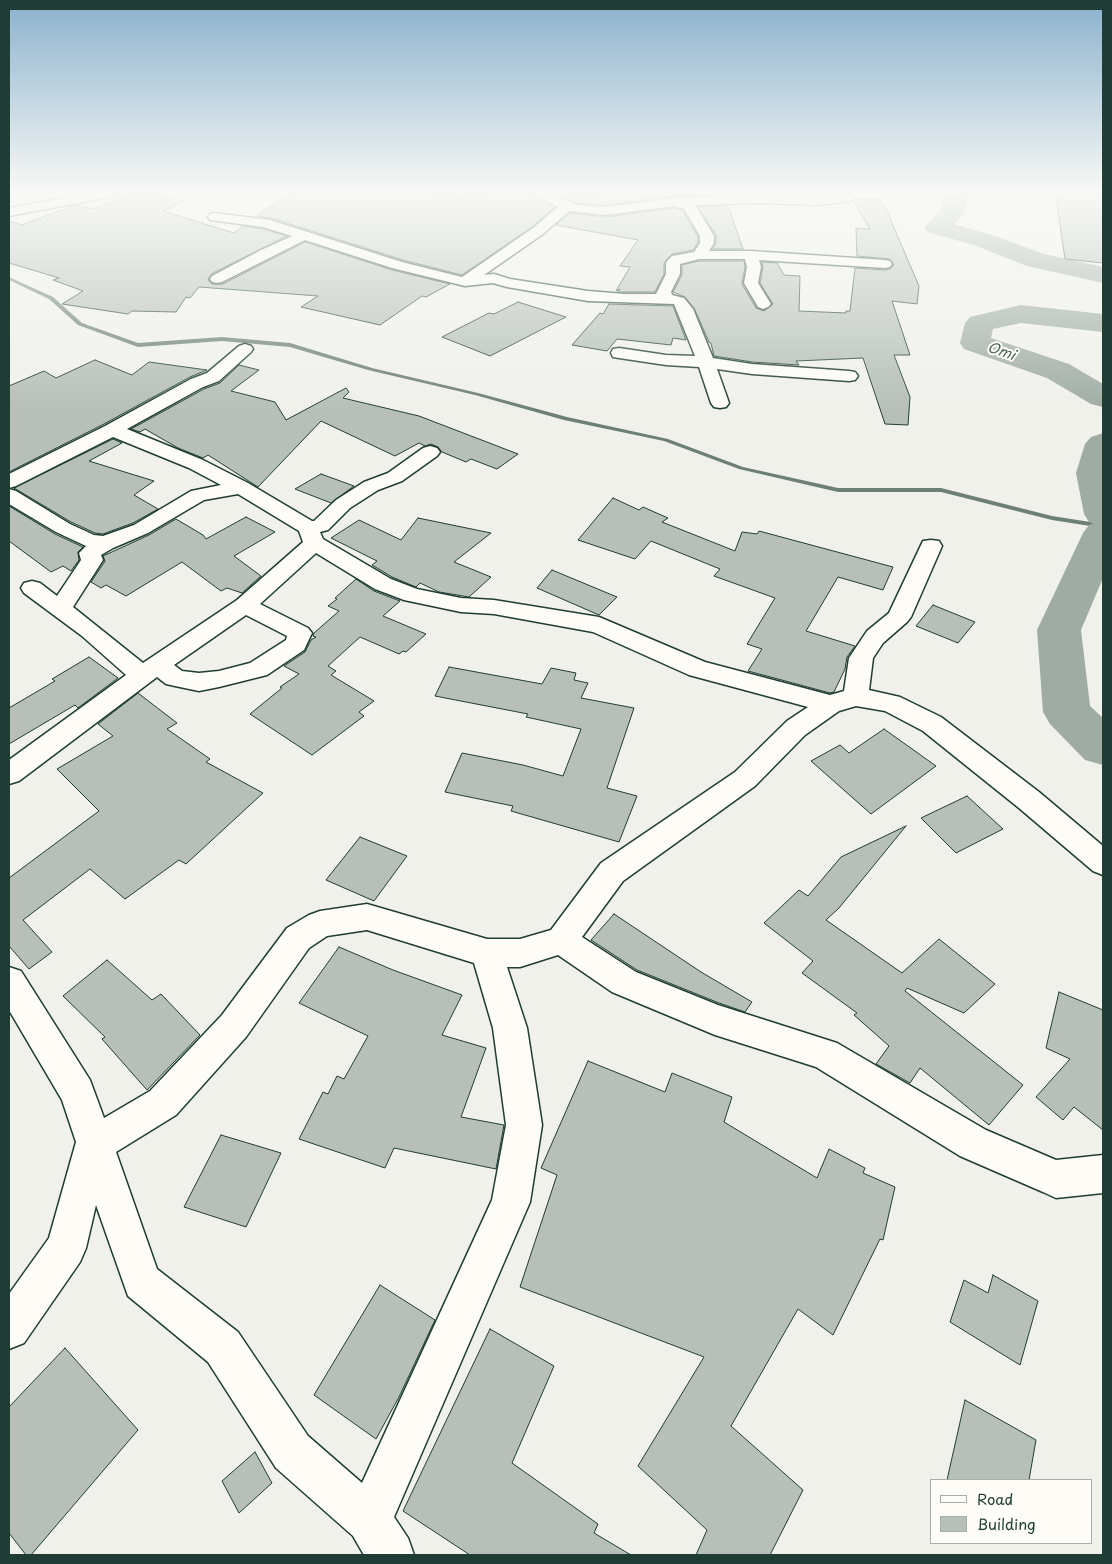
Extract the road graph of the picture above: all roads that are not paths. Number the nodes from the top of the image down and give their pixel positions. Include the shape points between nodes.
1 (247, 264) edge
2 (394, 264) edge
3 (491, 264) edge
4 (673, 264) edge
5 (753, 264) edge
6 (217, 279) dead end
7 (465, 282) junction
8 (447, 294) dead end
9 (666, 298) junction
10 (764, 304) dead end
11 (245, 350) dead end
12 (619, 354) dead end
13 (706, 362) junction
14 (849, 376) dead end
15 (720, 403) dead end
16 (112, 430) junction
17 (430, 452) dead end
18 (9, 482) edge
19 (241, 487) junction
20 (9, 495) edge
21 (311, 536) junction
22 (105, 543) junction
23 (931, 546) dead end
24 (32, 588) dead end
25 (245, 605) junction
26 (60, 609) junction
27 (150, 670) junction
28 (843, 701) junction
29 (9, 774) edge
30 (1103, 863) edge
31 (562, 940) junction
32 (488, 953) junction
33 (9, 981) edge
34 (94, 1145) junction
35 (1103, 1174) edge
36 (9, 1328) edge
37 (369, 1520) junction
38 (391, 1555) edge

1 - 6 street
2 - 7 street
3 - 7 street
4 - 9 street via 673,274 663,292
5 - 10 street via 751,283
7 - 8 street
7 - 9 street via 494,278 588,296
9 - 13 street via 679,302 685,309
11 - 16 street via 212,377
12 - 13 street
13 - 14 street
13 - 15 street
16 - 18 street
16 - 19 street via 196,464
17 - 21 street via 394,477 371,486 343,504
19 - 21 street
19 - 22 street via 198,495 141,529
20 - 22 street via 62,528 88,540
21 - 25 street
21 - 28 street via 383,584 412,594 461,605 494,607 600,625 698,668
22 - 26 street via 90,553 92,560
23 - 28 street via 899,617 875,637 861,658
24 - 26 street
25 - 27 street
25 - 27 street via 300,633 296,644 258,669 219,679 199,682
26 - 27 street
27 - 29 street
28 - 30 street via 891,703 932,724
28 - 31 street via 796,728 745,779 612,872
31 - 32 street via 520,953
31 - 35 street via 624,982 715,1020 824,1054 982,1147 1056,1179
32 - 34 street via 367,917 320,924 298,938 234,1026 163,1103
32 - 37 street via 510,1028 524,1125 511,1202
33 - 34 street via 77,1092
34 - 36 street via 66,1248
34 - 37 street via 142,1282 223,1347 292,1452
37 - 38 street

